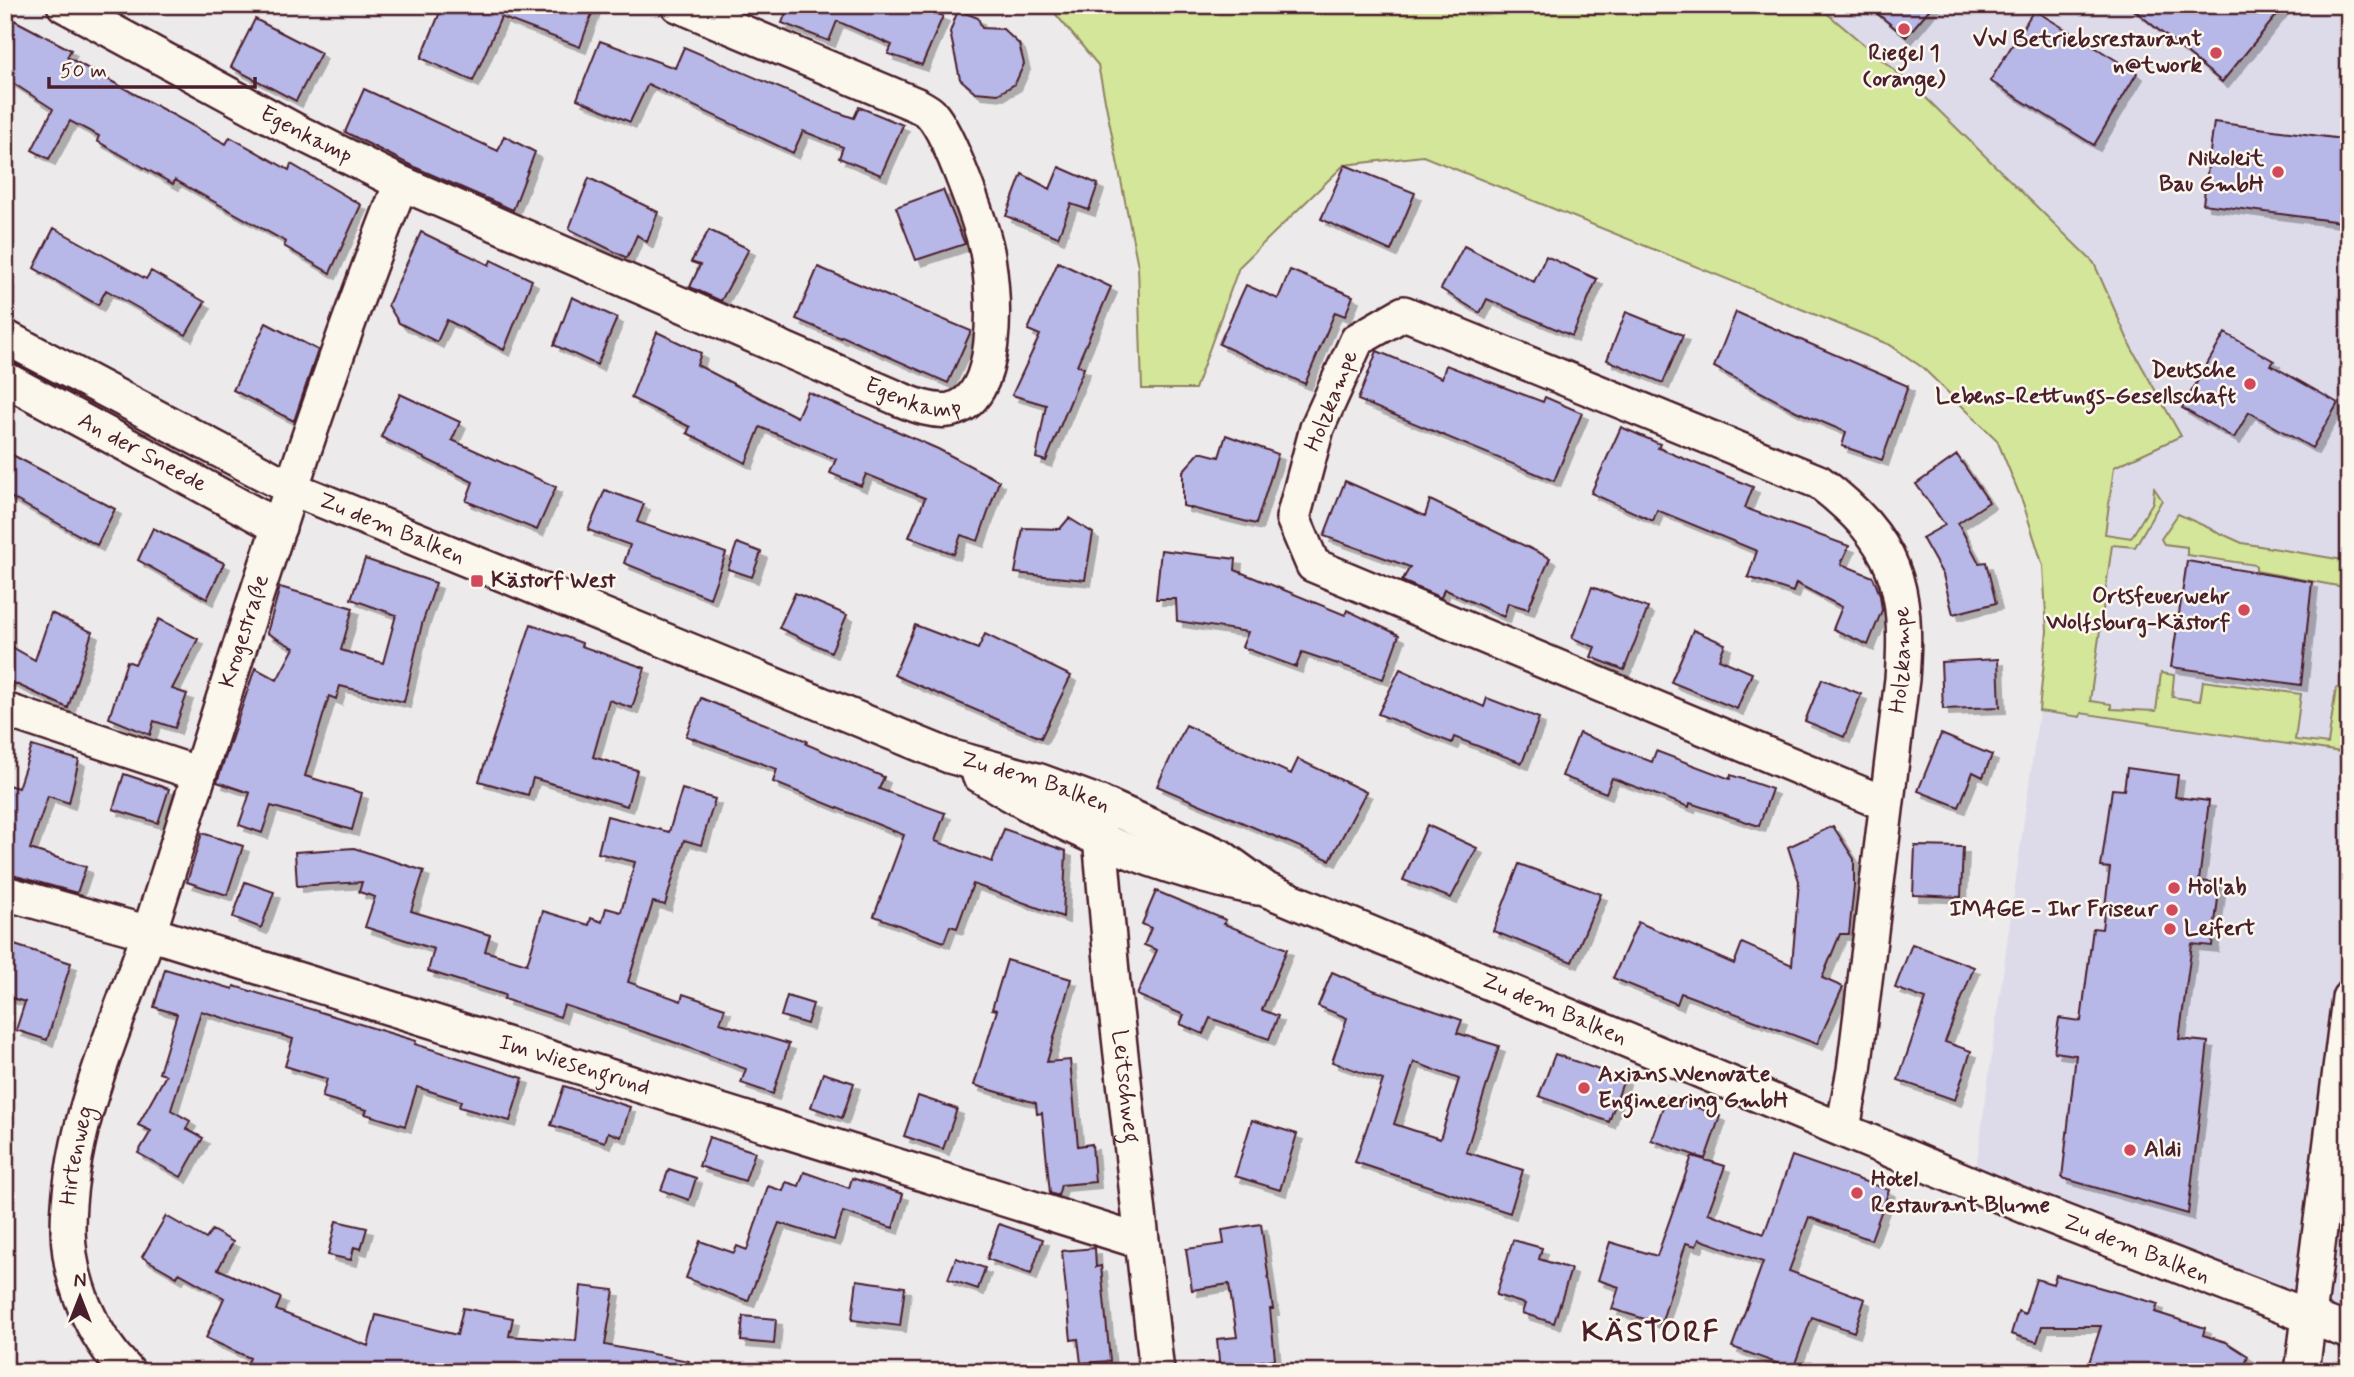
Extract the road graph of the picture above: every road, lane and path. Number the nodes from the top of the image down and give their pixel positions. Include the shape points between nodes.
1 (64, 5) edge
2 (678, 5) edge
3 (401, 183) junction
4 (5, 337) edge
5 (5, 379) edge
6 (291, 488) junction
7 (279, 527) junction
8 (5, 710) edge
9 (949, 756) junction
10 (200, 774) junction
11 (1100, 803) junction
12 (1886, 804) junction
13 (1100, 837) junction
14 (1268, 890) junction
15 (5, 893) edge
16 (149, 933) junction
17 (2349, 998) edge
18 (1843, 1128) junction
19 (1142, 1241) junction
20 (2309, 1316) junction
21 (2349, 1332) edge
22 (128, 1372) edge
23 (1157, 1372) edge
24 (2302, 1372) edge

1 - 3 street, Egenkamp via 300,134
2 - 3 street, Egenkamp via 932,115 944,135 988,255 988,359 979,391 970,400 950,410 937,410 902,400
3 - 6 street
4 - 6 street, Zu dem Balken
5 - 7 street, An der Sneede
6 - 7 street, Krogestraße
6 - 9 street, Zu dem Balken
7 - 10 street, Krogestraße
8 - 10 street
9 - 11 street, Zu dem Balken
9 - 13 street, Zu dem Balken via 1028,806
10 - 16 street, Krogestraße
11 - 13 street, Leitschweg
11 - 14 street, Zu dem Balken via 1220,856
12 - 12 street, Holzkampe via 1906,628 1899,582 1876,536 1850,505 1819,481 1404,313 1357,340 1317,428 1293,518 1313,565
12 - 18 street, Holzkampe
13 - 14 street, Zu dem Balken via 1210,880
13 - 19 street, Leitschweg
14 - 18 street, Zu dem Balken
15 - 16 street, Im Wiesengrund
16 - 19 street, Im Wiesengrund
16 - 22 street, Hirtenweg via 81,1124 68,1232 80,1301
17 - 20 street
18 - 20 street, Zu dem Balken via 2034,1210
19 - 23 street, Leitschweg
20 - 21 street, Zu dem Balken
20 - 24 street

